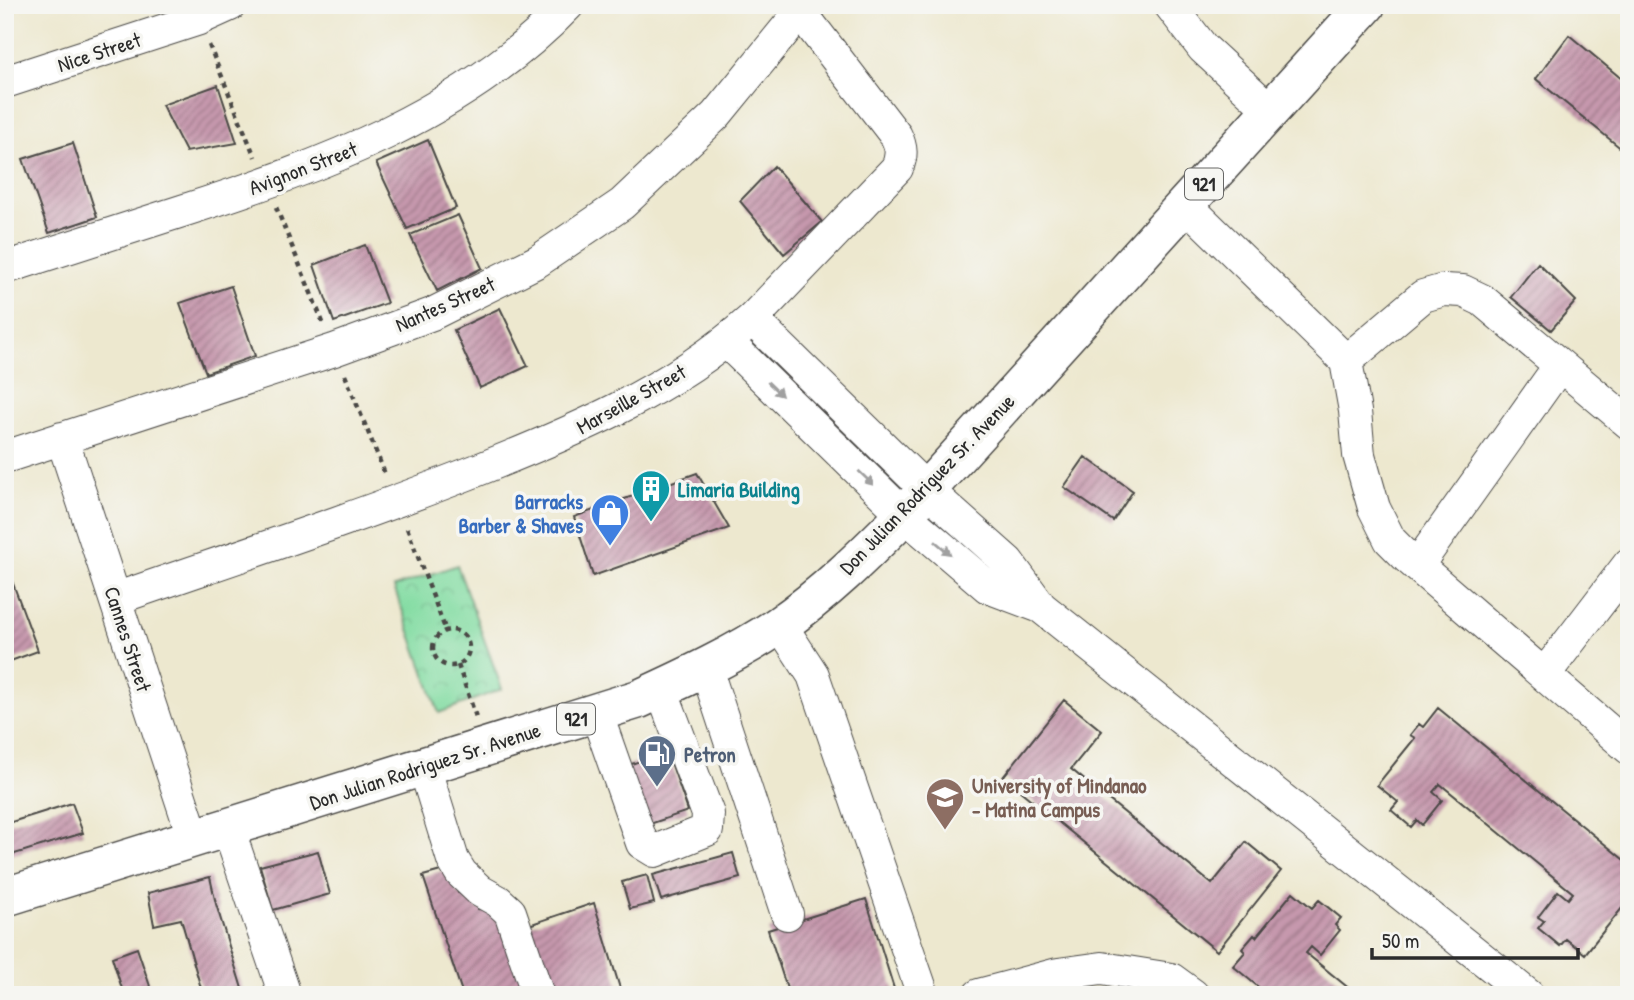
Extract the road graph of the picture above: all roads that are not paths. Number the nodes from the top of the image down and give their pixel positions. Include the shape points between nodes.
1 (230, 5) edge
2 (568, 5) edge
3 (1170, 5) edge
4 (1366, 5) edge
5 (798, 9) edge
6 (5, 82) edge
7 (1270, 110) junction
8 (1186, 205) junction
9 (5, 268) edge
10 (752, 319) junction
11 (727, 342) junction
12 (1346, 361) junction
13 (1560, 365) junction
14 (1629, 423) edge
15 (62, 438) junction
16 (5, 457) edge
17 (915, 502) junction
18 (1629, 564) edge
19 (1417, 566) junction
20 (115, 599) junction
21 (780, 624) junction
22 (706, 668) junction
23 (1544, 676) junction
24 (661, 689) junction
25 (596, 712) junction
26 (1629, 748) edge
27 (424, 766) junction
28 (211, 834) junction
29 (5, 897) edge
30 (787, 914) dead end
31 (285, 995) edge
32 (538, 995) edge
33 (923, 995) edge
34 (979, 995) edge
35 (1193, 995) edge
36 (1528, 995) edge

1 - 6 street, Nice Street
2 - 9 street, Avignon Street via 483,78 420,117 344,154 266,184
3 - 7 street via 1203,48
4 - 7 main road, Don Julian Rodriguez Sr. Avenue / 921
5 - 10 street, Marseille Street via 896,136 902,153 897,168
5 - 15 street, Nantes Street via 716,115 622,204 538,261 432,314
7 - 8 main road, Don Julian Rodriguez Sr. Avenue / 921
8 - 12 street
8 - 17 main road, Don Julian Rodriguez Sr. Avenue / 921
10 - 11 street, Marseille Street
10 - 17 street
11 -> 17 street
11 - 20 street, Marseille Street via 558,439 396,502
12 - 13 street via 1423,296 1444,290 1463,291 1482,300
12 - 19 street via 1359,455 1374,508 1390,540
13 - 14 street
13 - 19 street
15 - 16 street, Nantes Street
15 - 20 street, Cannes Street
17 - 21 main road, Don Julian Rodriguez Sr. Avenue / 921 via 874,546
17 - 36 street via 988,587 1041,607
18 - 23 street
19 - 23 street
20 - 28 street, Cannes Street
21 - 22 main road, Don Julian Rodriguez Sr. Avenue / 921
21 - 33 street via 813,676
22 - 24 main road, Don Julian Rodriguez Sr. Avenue / 921
22 - 30 street
23 - 26 street
24 - 25 main road, Don Julian Rodriguez Sr. Avenue / 921
24 - 25 street via 708,814 707,830 655,851 642,843
25 - 27 main road, Don Julian Rodriguez Sr. Avenue / 921
27 - 28 main road, Don Julian Rodriguez Sr. Avenue / 921
27 - 32 street via 453,860 480,891 510,912
28 - 29 main road, Don Julian Rodriguez Sr. Avenue / 921
28 - 31 street, Cannes Street
34 - 35 street via 1058,974 1102,968 1171,979

